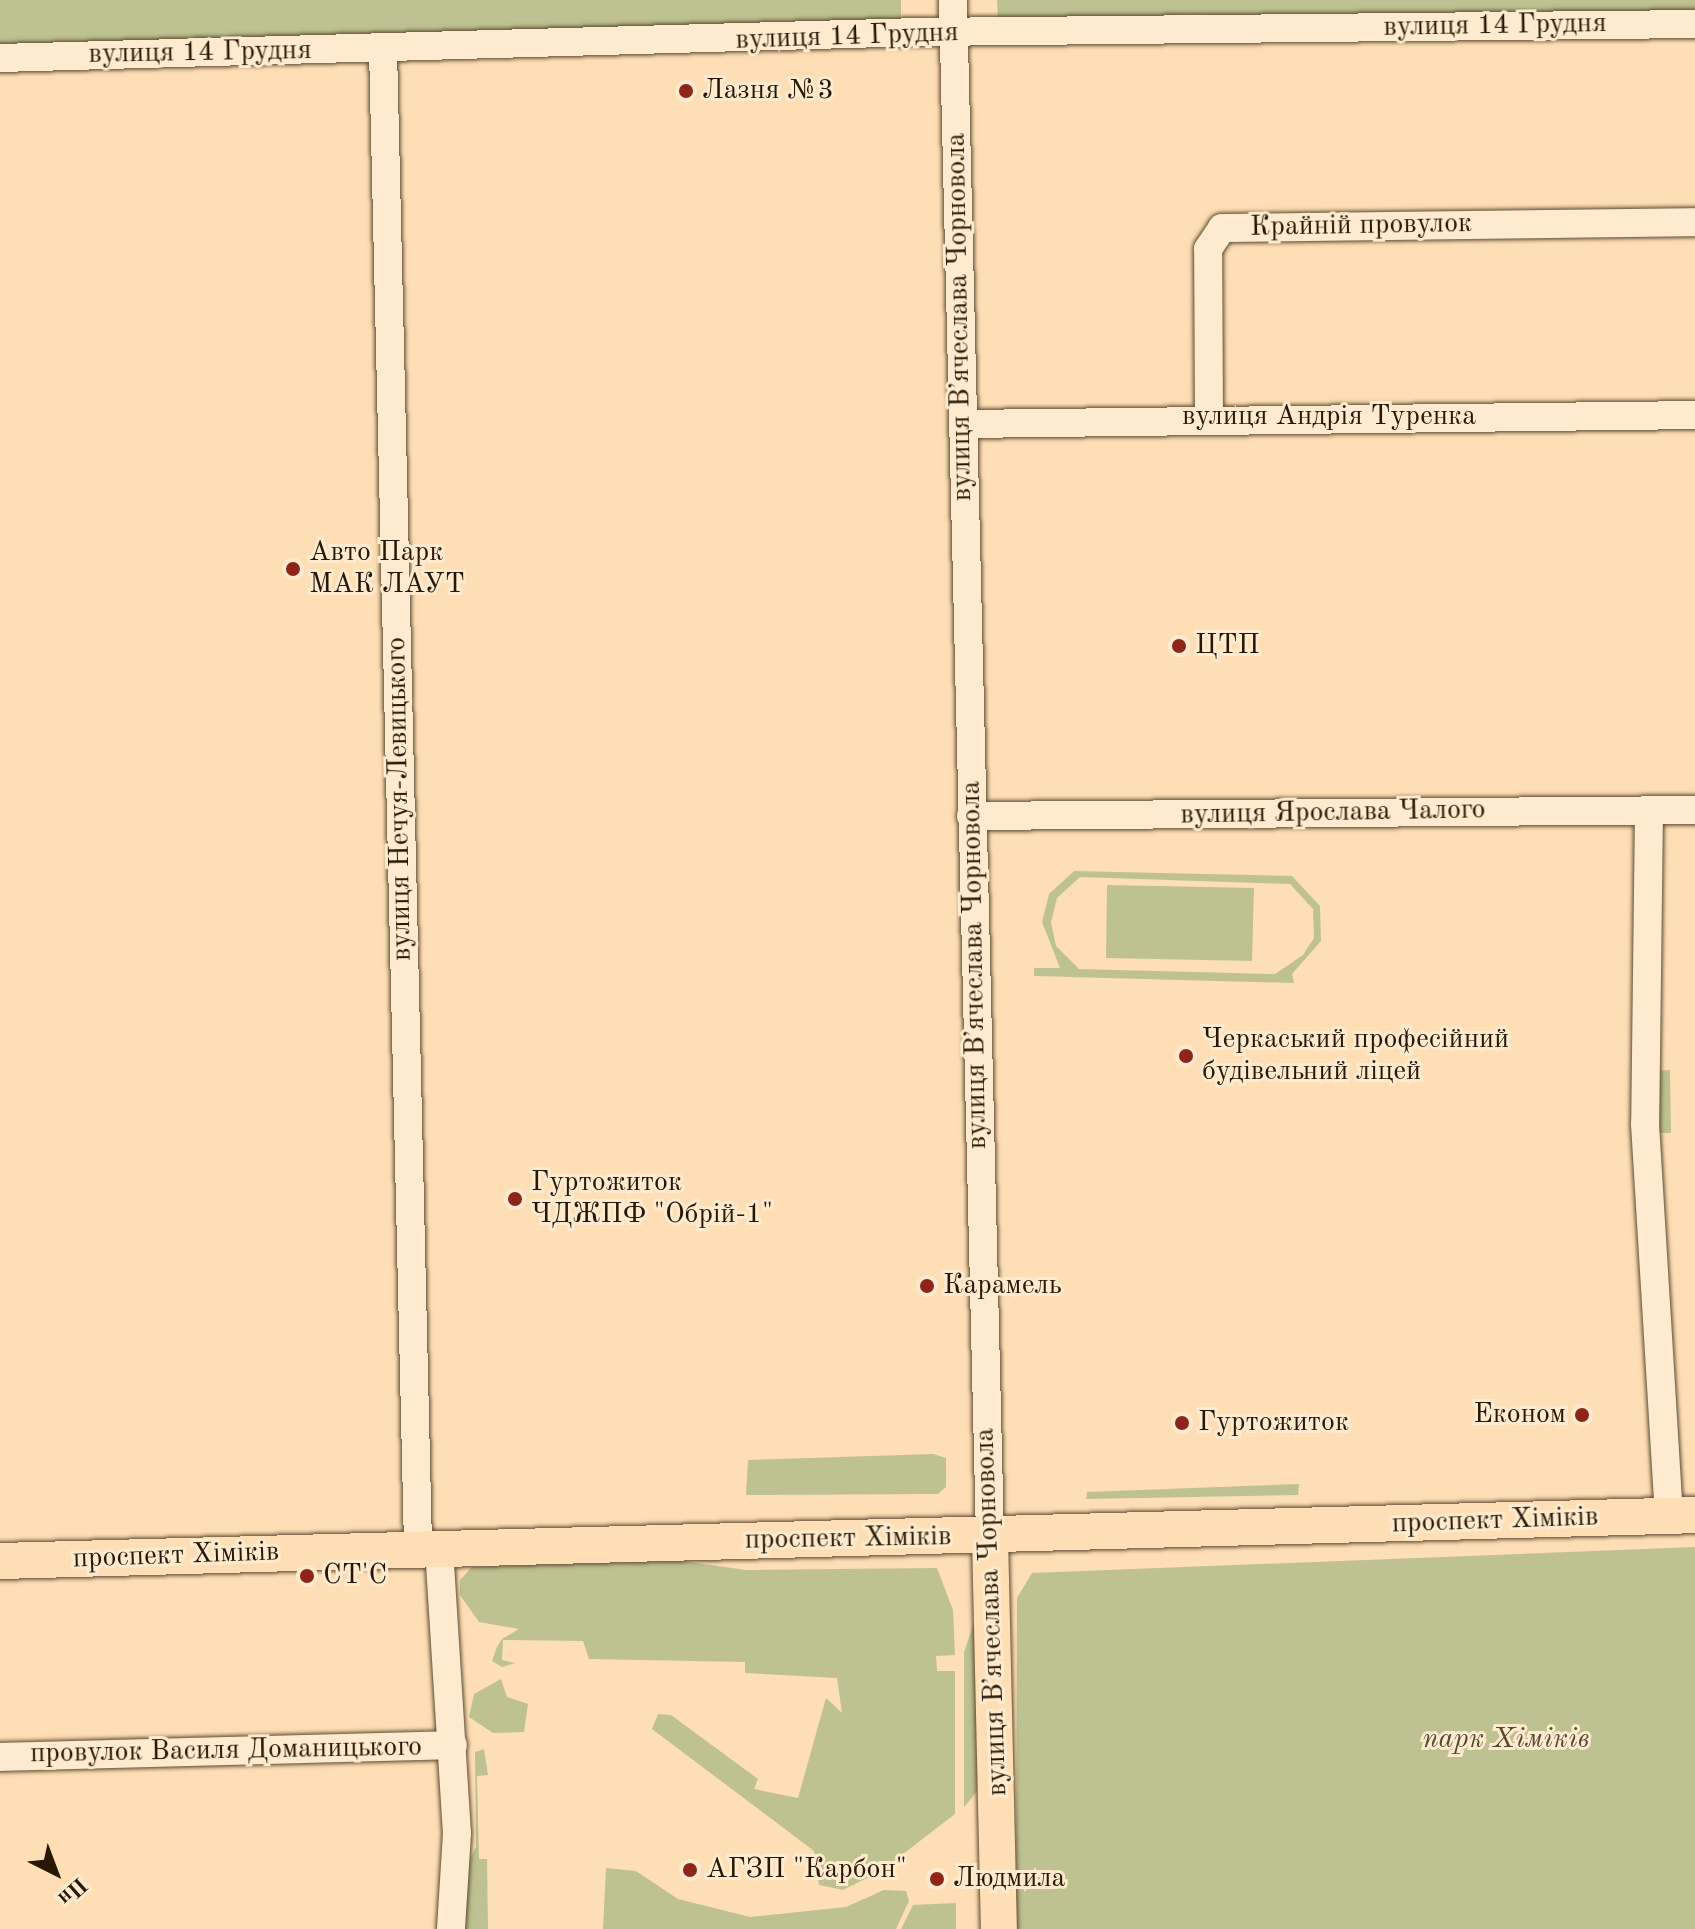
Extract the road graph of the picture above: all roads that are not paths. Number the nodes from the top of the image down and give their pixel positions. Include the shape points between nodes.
1 (953, 0) edge
2 (1695, 24) edge
3 (954, 32) junction
4 (383, 49) junction
5 (0, 58) edge
6 (1695, 222) edge
7 (1695, 415) edge
8 (1209, 417) junction
9 (963, 424) junction
10 (1649, 810) junction
11 (1695, 810) edge
12 (971, 816) junction
13 (1682, 1516) edge
14 (990, 1537) junction
15 (428, 1549) junction
16 (0, 1561) edge
17 (453, 1745) junction
18 (0, 1757) edge
19 (451, 1929) edge
20 (999, 1929) edge

1 - 3 street, вулиця Вʼячеслава Чорновола
2 - 3 street, вулиця 14 Грудня
3 - 4 street, вулиця 14 Грудня
3 - 9 street, вулиця Вʼячеслава Чорновола
4 - 5 street, вулиця 14 Грудня
4 - 15 street, вулиця Нечуя-Левицького
6 - 8 street, Крайній провулок via 1222,228 1208,249
7 - 8 street, вулиця Андрія Туренка
8 - 9 street, вулиця Андрія Туренка
9 - 12 street, вулиця Вʼячеслава Чорновола
10 - 11 street, вулиця Ярослава Чалого
10 - 12 street, вулиця Ярослава Чалого
10 - 13 street via 1645,1124
12 - 14 street, вулиця Вʼячеслава Чорновола
13 - 14 main road, проспект Хіміків
14 - 15 main road, проспект Хіміків
14 - 20 main road, вулиця Вʼячеслава Чорновола
15 - 16 main road, проспект Хіміків
15 - 17 street, вулиця Нечуя-Левицького
17 - 18 street, провулок Василя Доманицького
17 - 19 street, вулиця Нечуя-Левицького

